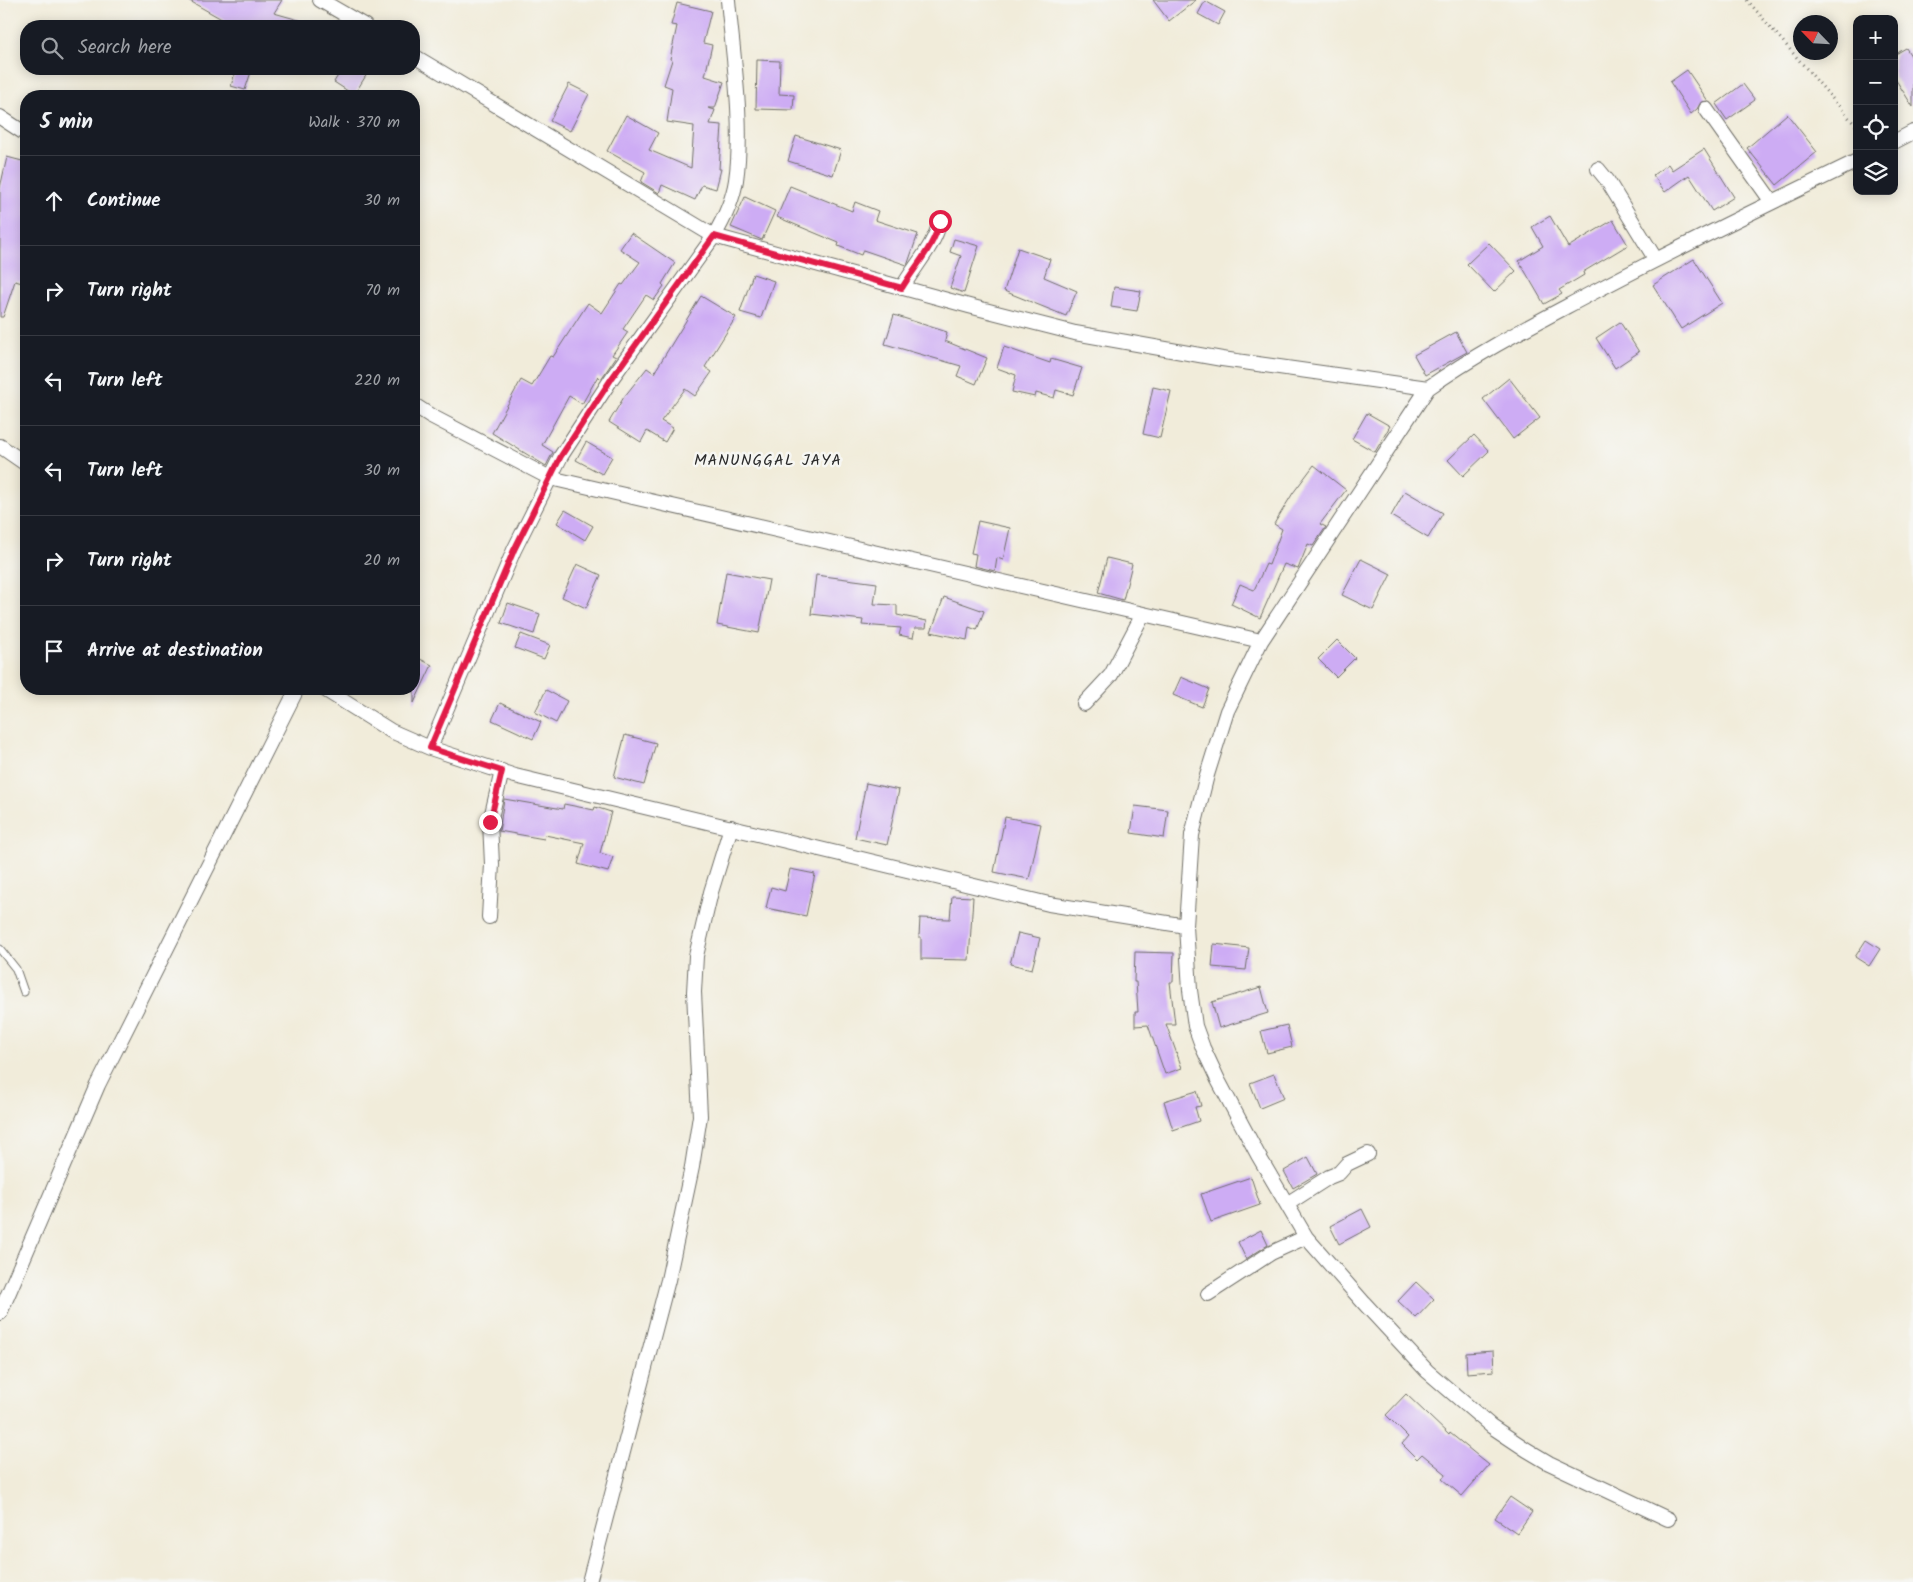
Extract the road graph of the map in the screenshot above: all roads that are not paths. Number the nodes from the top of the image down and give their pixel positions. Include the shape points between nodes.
1 (320, 0) edge
2 (728, 0) edge
3 (355, 20) edge
4 (420, 60) edge
5 (1706, 109) dead end
6 (0, 118) edge
7 (20, 130) edge
8 (1913, 132) edge
9 (1898, 140) edge
10 (1853, 163) edge
11 (1598, 169) dead end
12 (1772, 202) junction
13 (940, 221) dead end
14 (714, 236) junction
15 (1656, 260) junction
16 (902, 288) junction
17 (1428, 388) junction
18 (420, 409) edge
19 (0, 446) edge
20 (20, 460) edge
21 (550, 478) junction
22 (1144, 614) junction
23 (1261, 641) junction
24 (293, 695) edge
25 (333, 695) edge
26 (1084, 704) dead end
27 (430, 748) junction
28 (502, 771) junction
29 (730, 827) junction
30 (489, 917) dead end
31 (1186, 926) junction
32 (0, 949) edge
33 (24, 992) dead end
34 (1368, 1154) dead end
35 (1287, 1204) junction
36 (1306, 1237) junction
37 (1208, 1294) dead end
38 (0, 1313) edge
39 (1668, 1519) dead end
40 (589, 1582) edge

1 - 3 street
2 - 14 street via 739,136 736,181 726,215
4 - 14 street
5 - 12 street
6 - 7 street
8 - 9 street
10 - 12 street
11 - 15 street
12 - 15 street
13 - 16 street via 929,248
14 - 16 street
14 - 21 street via 612,378
15 - 17 street via 1464,362
16 - 17 street via 1076,333 1222,359
17 - 23 street
18 - 21 street
19 - 20 street
21 - 22 street
21 - 27 street via 514,550
22 - 23 street
22 - 26 street via 1111,675
23 - 31 street via 1227,710 1207,775 1192,836
24 - 38 street via 98,1085
25 - 27 street via 392,732
27 - 28 street
28 - 29 street
28 - 30 street via 490,822
29 - 31 street via 1049,904
29 - 40 street via 696,956 694,992 700,1116 692,1167 668,1280
31 - 35 street via 1195,1026 1258,1155
32 - 33 lane via 16,969
34 - 35 street via 1347,1164 1339,1173
35 - 36 street
36 - 37 street via 1271,1253
36 - 39 street via 1428,1370 1491,1426 1549,1463

